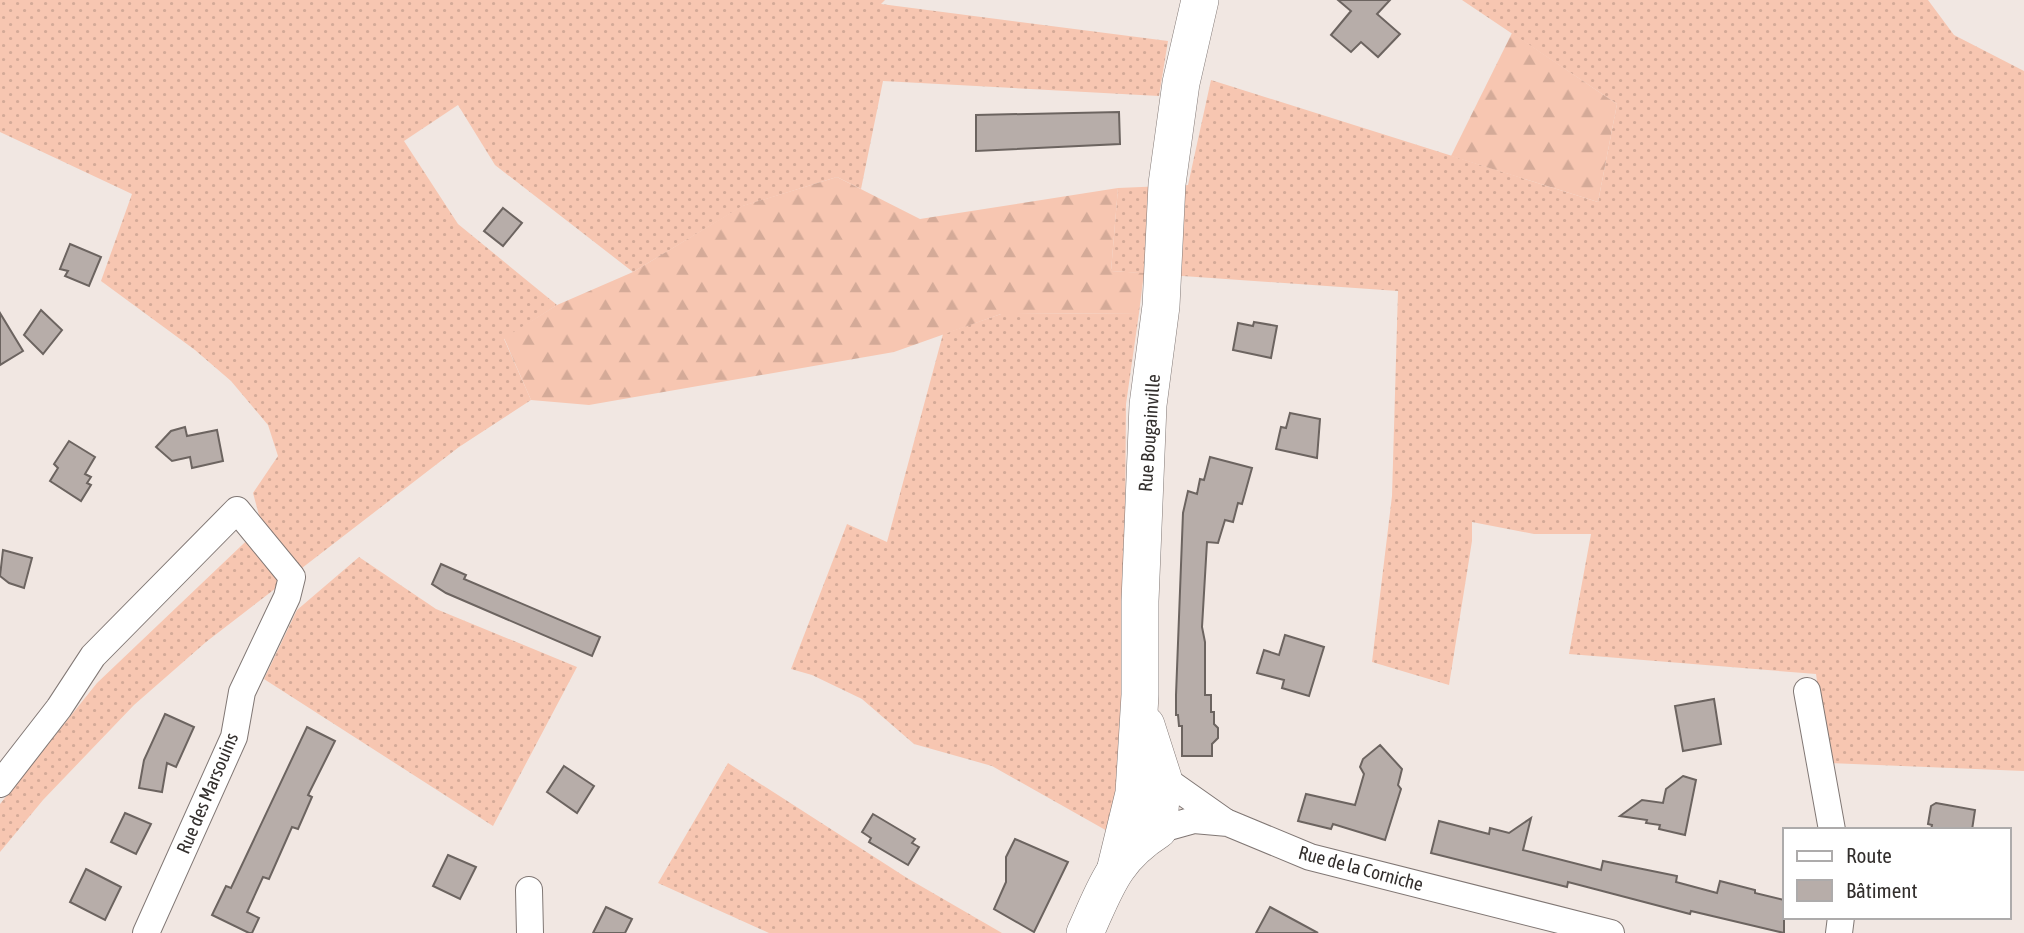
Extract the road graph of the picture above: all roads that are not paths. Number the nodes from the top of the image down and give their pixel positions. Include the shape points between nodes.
1 (1200, 0) edge
2 (1807, 691) dead end
3 (0, 784) edge
4 (1148, 785) junction
5 (1228, 823) junction
6 (1832, 828) edge
7 (1158, 830) junction
8 (1116, 867) junction
9 (529, 890) dead end
10 (146, 933) edge
11 (530, 933) edge
12 (1085, 933) edge
13 (1611, 933) edge

1 - 4 street, Rue Bougainville via 1181,83 1169,172 1161,306 1148,405 1140,601 1140,695
2 - 6 street
3 - 10 street, Rue des Marsouins via 93,656 237,510 292,577 242,692 234,737
4 - 5 street
4 - 7 street
4 - 8 street, Rue Bougainville
5 - 7 street, Rue de la Corniche via 1194,820
5 - 13 street, Rue de la Corniche via 1310,857
7 - 8 street, Rue de la Corniche via 1135,845
8 - 12 street, Rue de la Corniche
9 - 11 street

